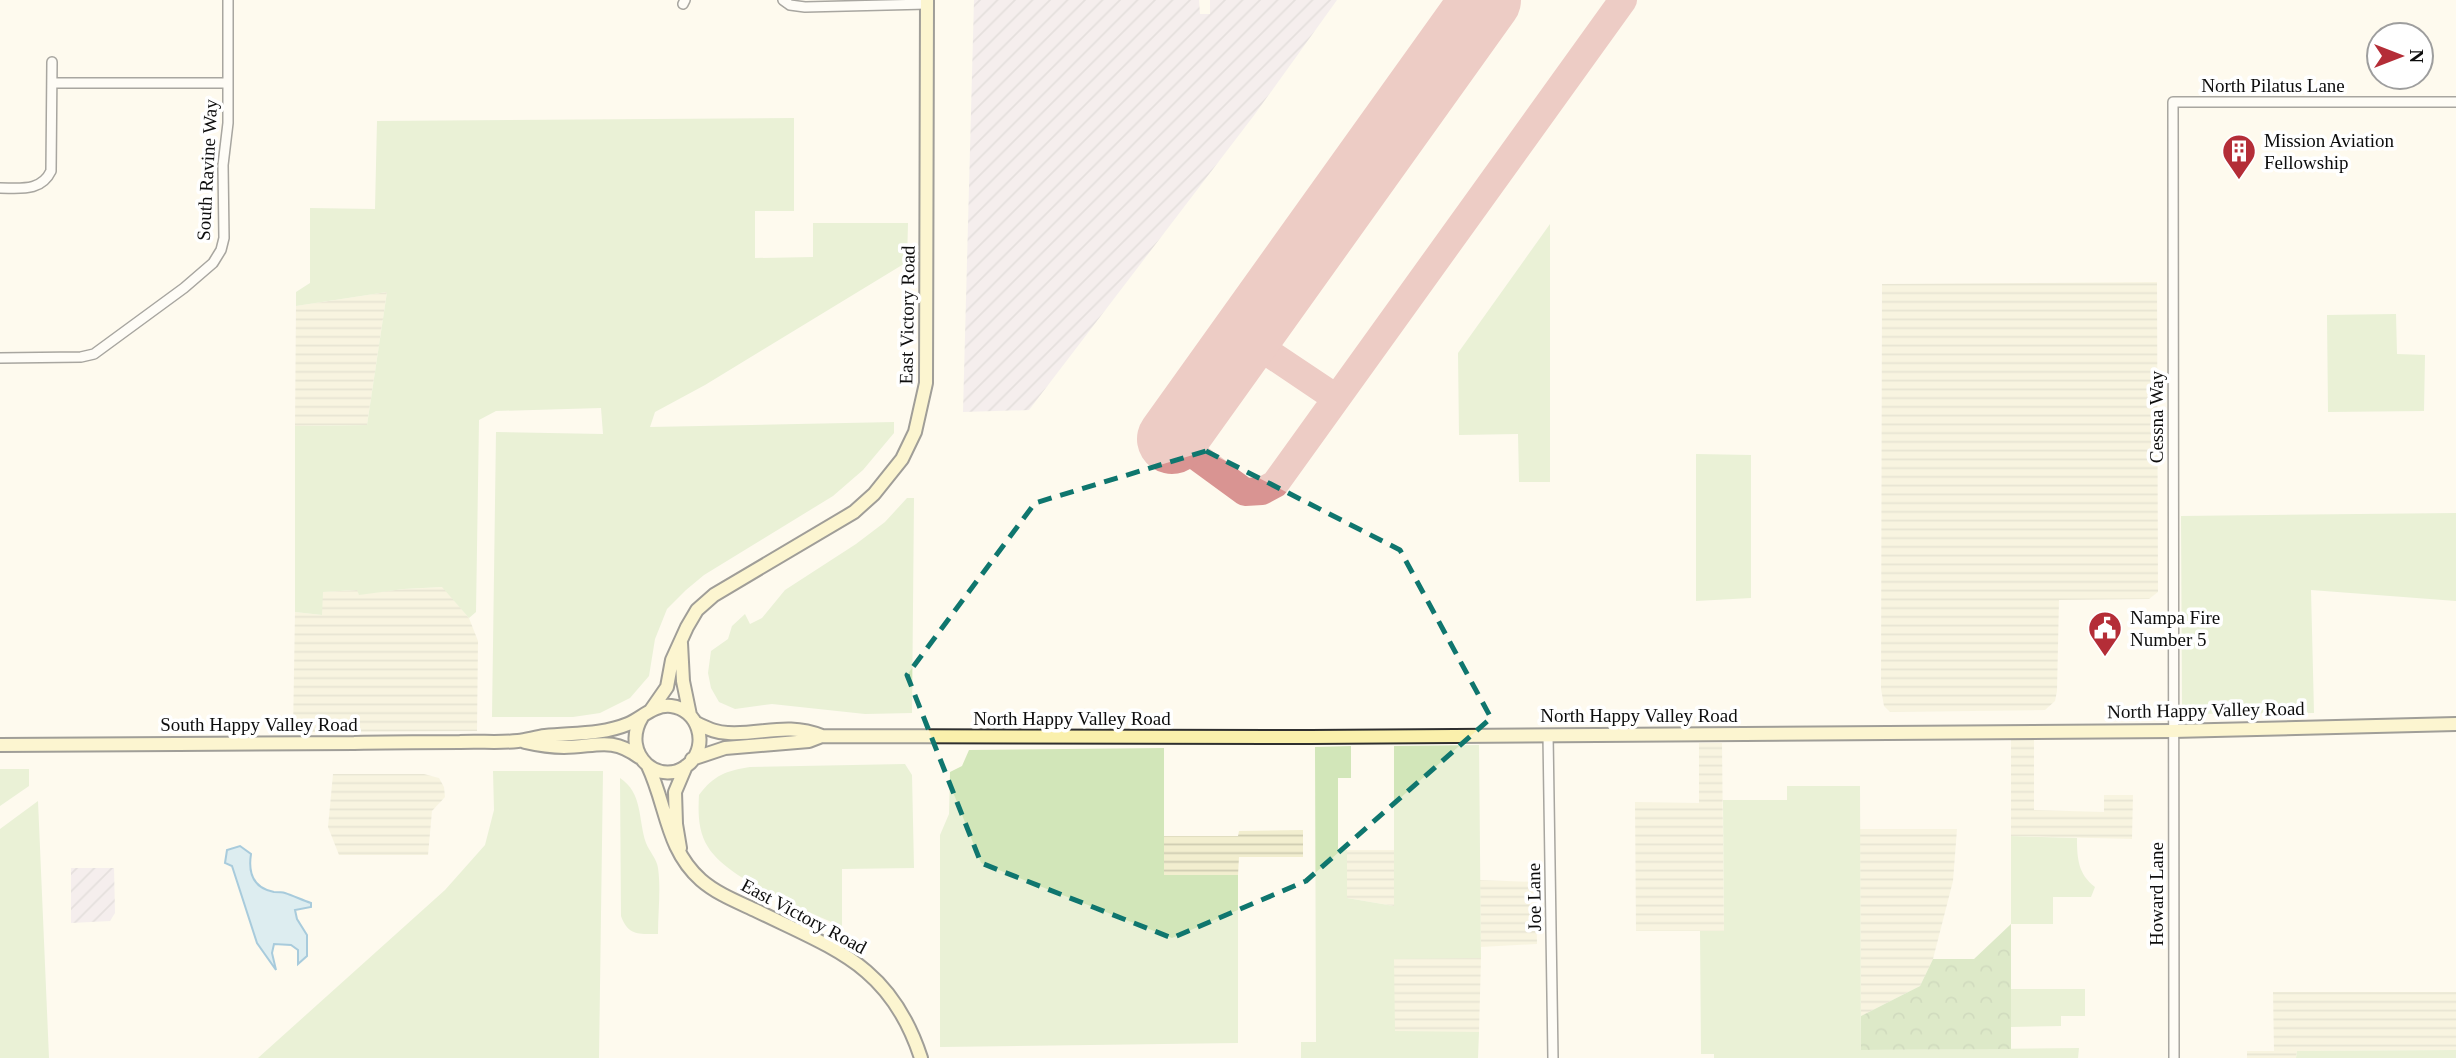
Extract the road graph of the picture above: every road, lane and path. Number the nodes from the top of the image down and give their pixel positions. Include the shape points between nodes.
1 (228, 0) edge
2 (783, 0) edge
3 (927, 2) edge
4 (52, 62) dead end
5 (52, 83) junction
6 (228, 83) junction
7 (2173, 102) joint
8 (2456, 102) edge
9 (0, 188) edge
10 (0, 358) edge
11 (681, 643) junction
12 (646, 714) junction
13 (693, 719) junction
14 (2456, 724) edge
15 (2173, 731) junction
16 (1548, 735) junction
17 (822, 736) junction
18 (517, 741) junction
19 (0, 745) edge
20 (644, 762) junction
21 (689, 763) junction
22 (680, 851) junction
23 (921, 1058) edge
24 (1553, 1058) edge
25 (2174, 1058) edge

1 - 6 street, South Ravine Way
2 - 3 street via 805,7
3 - 11 main road, East Victory Road via 926,383 915,432 884,483 854,512 714,595 697,610
4 - 5 street
5 - 6 street
5 - 9 street via 47,180 27,188
6 - 10 street, South Ravine Way via 224,238 213,263 94,354
7 - 8 street, North Pilatus Lane
7 - 15 street, Cessna Way
11 - 12 main road, East Victory Road via 667,687
11 - 13 main road
12 - 13 main road via 671,706
12 - 18 main road via 608,731
12 - 20 main road via 634,737
13 - 17 main road, North Happy Valley Road via 713,731 728,733 792,730
13 - 21 main road via 700,744
14 - 15 main road, North Happy Valley Road
15 - 16 main road, North Happy Valley Road
15 - 25 street, Howard Lane
16 - 17 main road, North Happy Valley Road
16 - 24 street, Joe Lane
17 - 21 main road, North Happy Valley Road via 734,747
18 - 19 main road, South Happy Valley Road
18 - 20 main road via 555,747 611,743
20 - 21 main road via 669,772
20 - 22 main road, East Victory Road via 660,794 672,842
21 - 22 main road via 675,792
22 - 23 main road, East Victory Road via 701,880 724,895 844,954 864,969 902,1012

